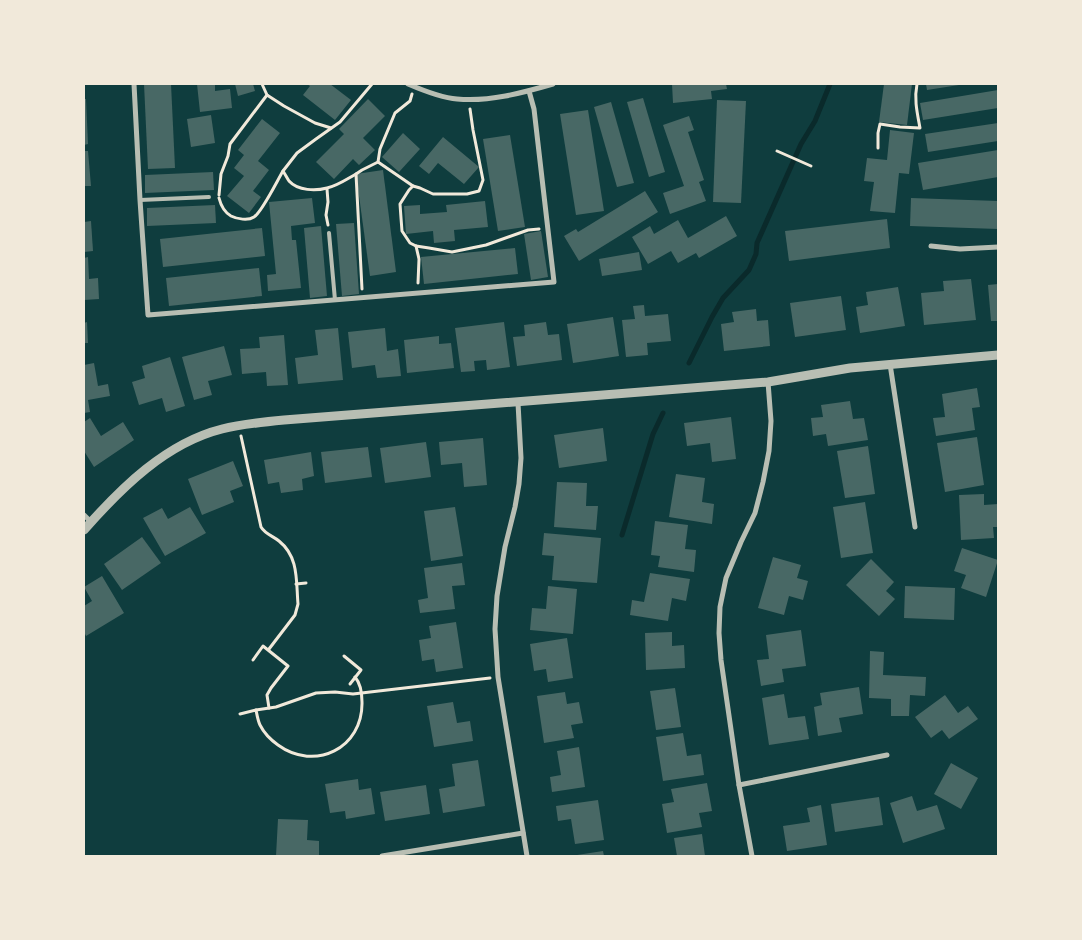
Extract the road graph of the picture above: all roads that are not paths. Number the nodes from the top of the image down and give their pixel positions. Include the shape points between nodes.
1 (134, 84) edge
2 (408, 84) edge
3 (553, 84) edge
4 (529, 91) junction
5 (209, 197) dead end
6 (140, 200) junction
7 (329, 233) road end
8 (931, 246) dead end
9 (998, 247) edge
10 (335, 300) junction
11 (998, 356) edge
12 (890, 364) junction
13 (768, 382) junction
14 (518, 403) junction
15 (84, 515) edge
16 (91, 522) junction
17 (915, 527) dead end
18 (84, 530) edge
19 (887, 755) dead end
20 (739, 785) junction
21 (523, 833) junction
22 (382, 856) edge
23 (527, 856) edge
24 (752, 856) edge

1 - 6 street
2 - 4 street via 455,100 490,99
3 - 4 street
4 - 10 street via 534,109 554,282
5 - 6 lane
6 - 10 street via 148,316
7 - 10 lane
8 - 9 street via 960,249
11 - 12 street
12 - 13 street
12 - 17 street
13 - 14 street
13 - 20 street via 771,421 764,482 755,513 726,578 720,606 720,660
14 - 16 street via 284,420 221,429 176,448 143,470
14 - 21 street via 519,484 505,547 495,629 498,677
15 - 16 street
16 - 18 street
19 - 20 street
20 - 24 street
21 - 22 street
21 - 23 street

